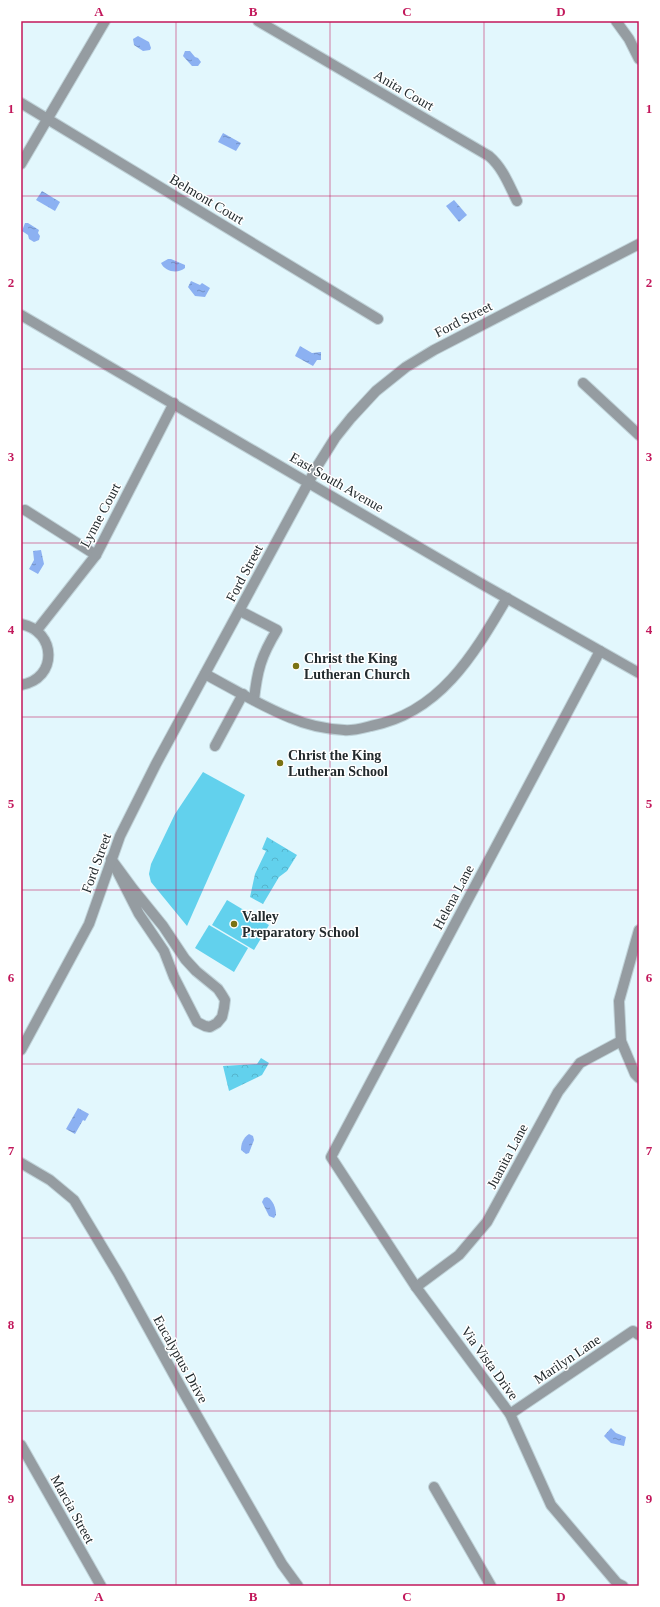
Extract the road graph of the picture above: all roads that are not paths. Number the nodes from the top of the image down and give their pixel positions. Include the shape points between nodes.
1 (105, 21) edge
2 (258, 21) edge
3 (616, 21) edge
4 (639, 59) edge
5 (21, 103) edge
6 (48, 119) junction
7 (21, 164) edge
8 (517, 201) dead end
9 (639, 244) edge
10 (21, 315) edge
11 (378, 319) dead end
12 (583, 383) dead end
13 (174, 403) junction
14 (639, 435) edge
15 (309, 482) junction
16 (25, 510) dead end
17 (96, 555) junction
18 (507, 598) junction
19 (240, 611) junction
20 (21, 624) edge
21 (36, 630) junction
22 (600, 651) junction
23 (639, 673) edge
24 (205, 674) junction
25 (21, 685) edge
26 (243, 694) junction
27 (254, 700) junction
28 (215, 746) dead end
29 (111, 859) junction
30 (639, 930) edge
31 (621, 1041) junction
32 (21, 1050) edge
33 (639, 1078) edge
34 (331, 1157) joint
35 (21, 1163) edge
36 (416, 1287) junction
37 (639, 1335) edge
38 (510, 1414) junction
39 (21, 1445) edge
40 (434, 1487) dead end
41 (101, 1586) edge
42 (298, 1586) edge
43 (490, 1586) edge
44 (623, 1586) edge

1 - 6 street
2 - 8 street, Anita Court via 489,156 503,172
3 - 4 street
5 - 6 street, Belmont Court
6 - 7 street
6 - 11 street, Belmont Court
9 - 15 street, Ford Street via 406,367 376,391 350,418
10 - 13 street, East South Avenue
12 - 14 street
13 - 15 street, East South Avenue
13 - 17 street, Lynne Court
15 - 18 street, East South Avenue
15 - 19 street, Ford Street
16 - 17 street
17 - 21 street, Lynne Court
18 - 22 street, East South Avenue
18 - 27 street via 478,646 451,680 421,707 387,723 345,730 321,727 292,719
19 - 24 street, Ford Street
19 - 27 street via 277,630 266,648 256,675
20 - 21 street
21 - 25 street via 46,642 47,664 34,681
22 - 23 street, East South Avenue
22 - 34 street, Helena Lane
24 - 26 street
24 - 29 street, Ford Street via 156,764
26 - 27 street
26 - 28 street
29 - 29 street via 139,914 164,951 197,1022 210,1027 219,1020 225,1000 218,989 185,960 164,926
29 - 32 street, Ford Street via 89,924
30 - 31 street via 619,1001
31 - 33 street
31 - 36 street, Juanita Lane via 580,1063 558,1092 488,1222 458,1255
34 - 36 street, Via Vista Drive
35 - 42 street, Eucalyptus Drive via 50,1180 74,1200 282,1564
36 - 38 street, Via Vista Drive
37 - 38 street, Marilyn Lane via 633,1331
38 - 44 street, Via Vista Drive via 551,1505 617,1583
39 - 41 street, Marcia Street
40 - 43 street

